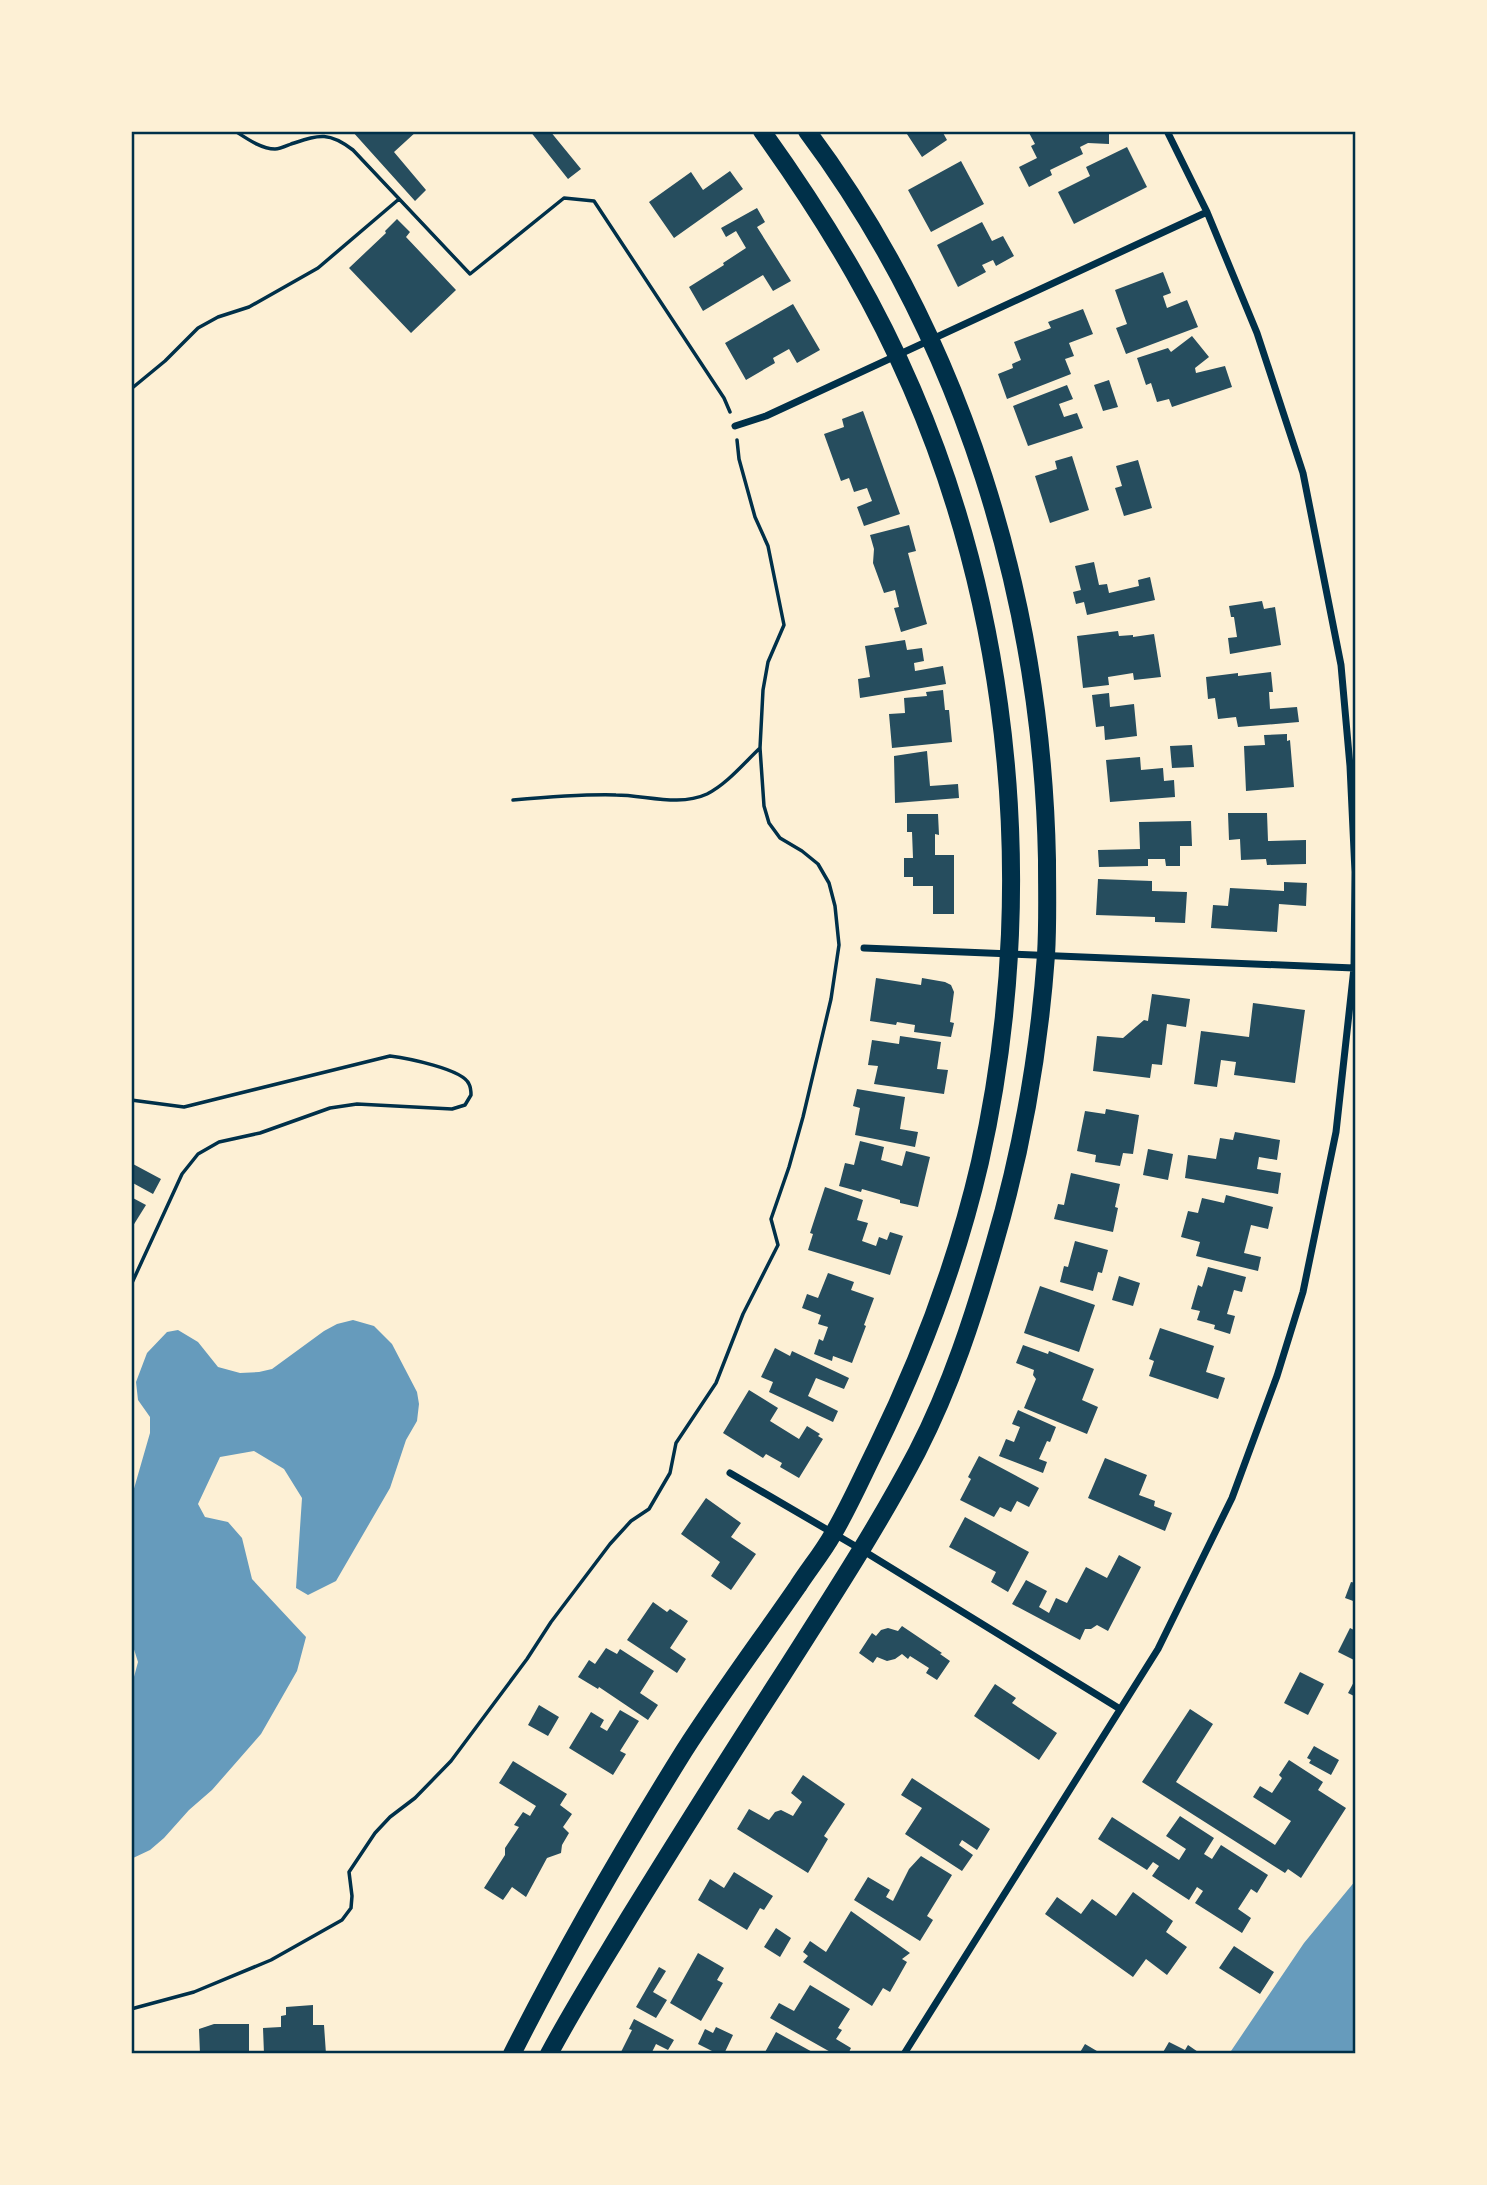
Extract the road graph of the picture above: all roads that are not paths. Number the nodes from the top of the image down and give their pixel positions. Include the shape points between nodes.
1 (762, 131) edge
2 (807, 131) edge
3 (1167, 131) edge
4 (1207, 212) junction
5 (931, 340) junction
6 (896, 356) junction
7 (735, 426) road end
8 (864, 948) dead end
9 (1008, 954) junction
10 (1046, 955) junction
11 (1354, 968) junction
12 (730, 1473) dead end
13 (834, 1534) junction
14 (862, 1550) junction
15 (1120, 1709) junction
16 (512, 2054) edge
17 (549, 2054) edge
18 (904, 2054) edge

1 - 6 main road via 856,275
2 - 5 main road via 861,213
3 - 4 street
4 - 5 street
4 - 11 street via 1257,332 1303,473 1341,665 1354,845
5 - 6 street
5 - 10 main road via 978,459 1023,630 1045,797
6 - 7 street
6 - 9 main road via 942,470 988,633 1010,805
8 - 9 street
9 - 10 street
9 - 13 main road via 995,1083 963,1224 912,1372
10 - 11 street
10 - 14 main road via 1016,1168 974,1315 919,1447
11 - 15 street via 1336,1132 1303,1292 1277,1376 1232,1498 1158,1649
12 - 13 street
13 - 14 street
13 - 16 main road via 685,1750 554,1971
14 - 15 street
14 - 17 main road via 693,1813
15 - 18 street

